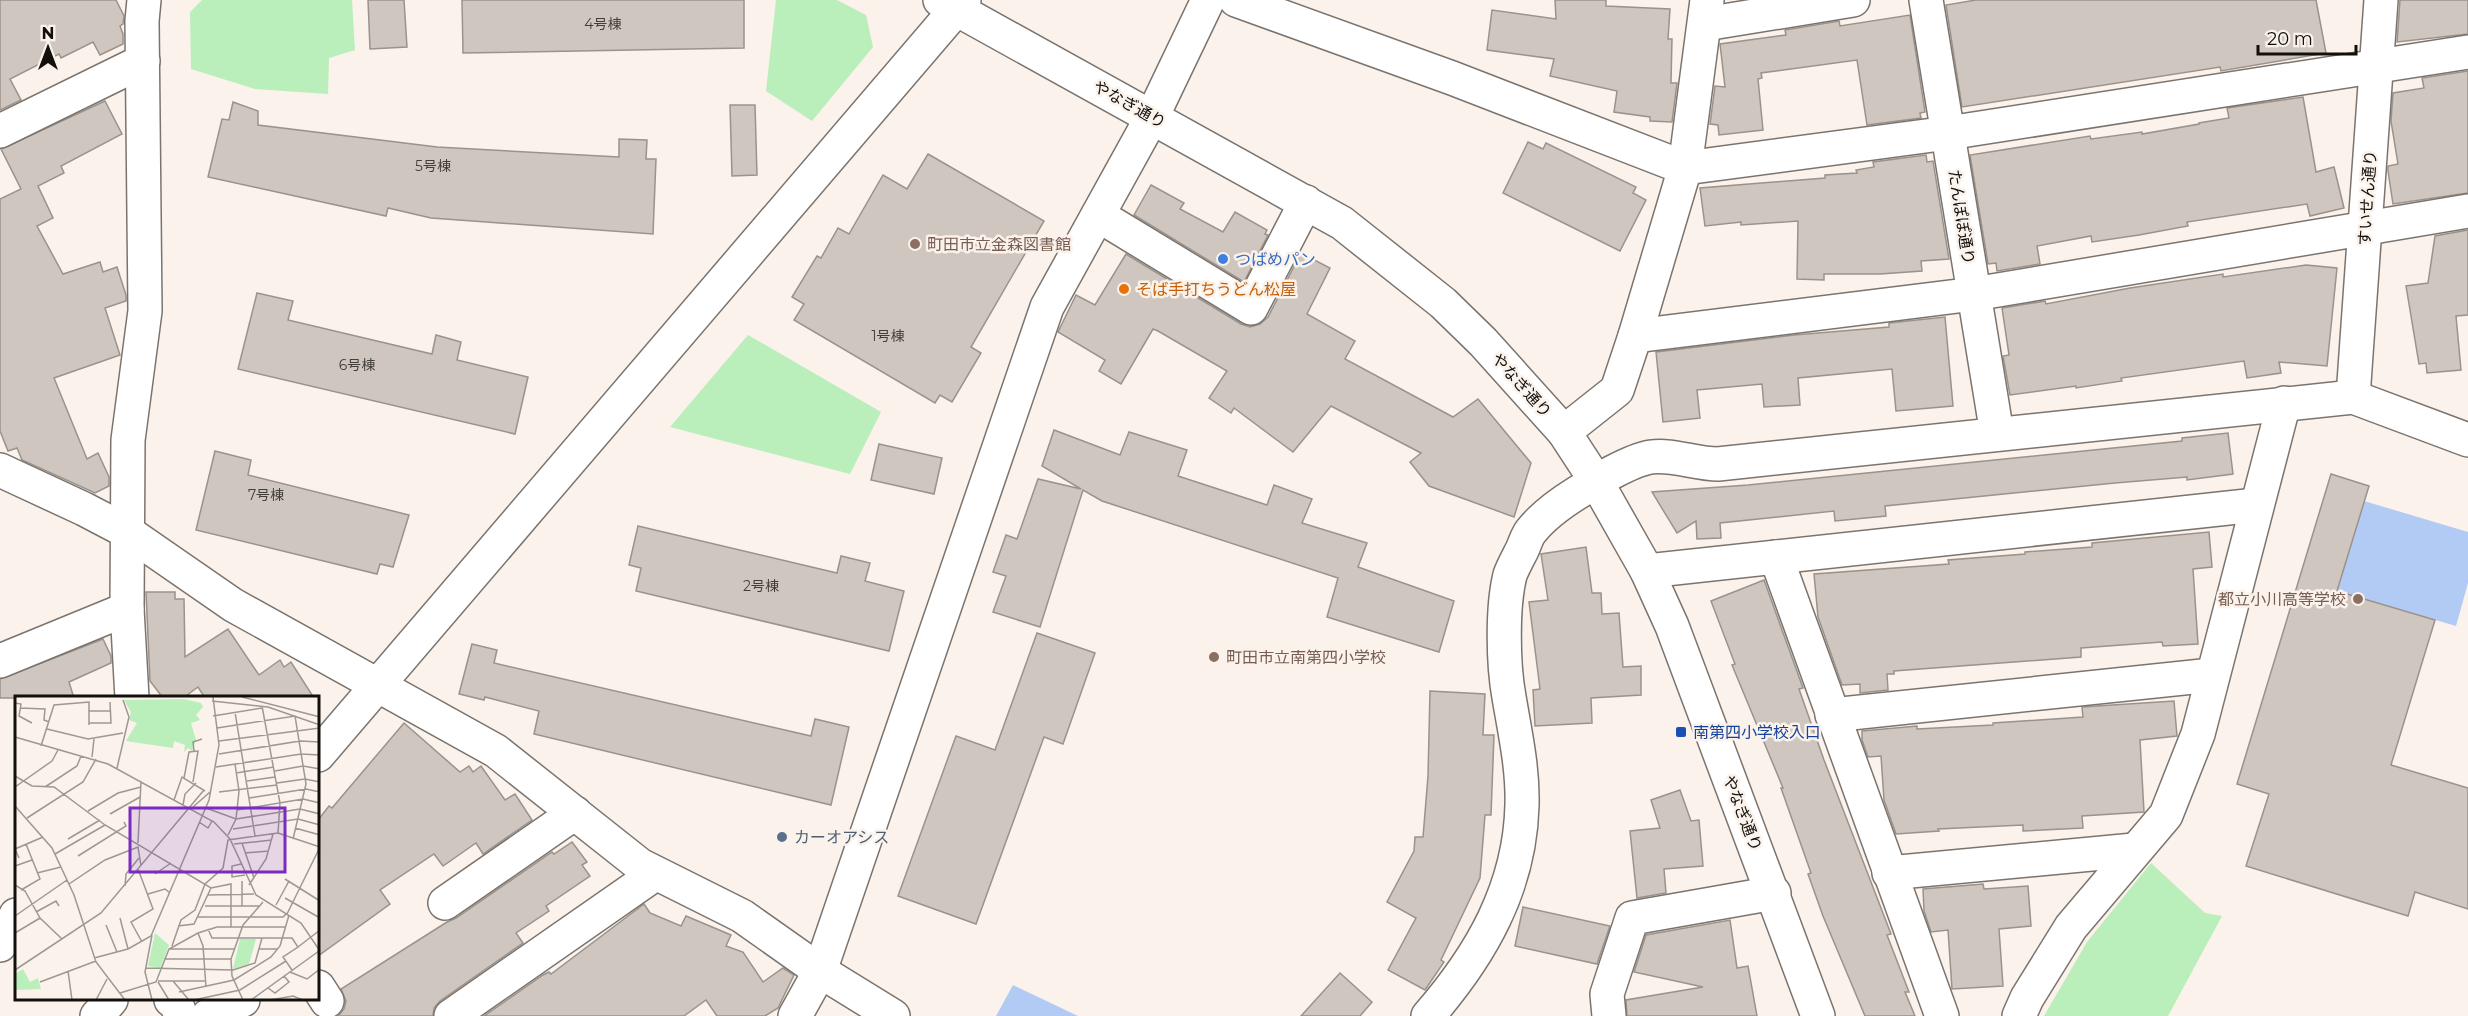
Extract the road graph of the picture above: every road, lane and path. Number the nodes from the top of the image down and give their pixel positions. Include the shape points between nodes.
1 (144, 0) edge
2 (1208, 0) edge
3 (1236, 0) edge
4 (1853, 0) edge
5 (1926, 0) edge
6 (2381, 0) edge
7 (961, 2) edge
8 (1706, 12) edge
9 (2468, 52) edge
10 (143, 61) junction
11 (2376, 66) junction
12 (1152, 117) junction
13 (0, 131) edge
14 (1948, 134) junction
15 (1685, 168) junction
16 (1306, 202) junction
17 (2468, 211) edge
18 (1098, 215) junction
19 (2365, 229) junction
20 (1974, 294) junction
21 (1635, 336) junction
22 (2353, 397) junction
23 (2284, 403) junction
24 (1564, 432) junction
25 (1997, 434) junction
26 (2468, 440) edge
27 (0, 470) edge
28 (1596, 481) junction
29 (2256, 505) junction
30 (126, 531) junction
31 (1776, 557) junction
32 (1647, 571) junction
33 (127, 609) junction
34 (0, 661) edge
35 (2212, 675) junction
36 (378, 685) junction
37 (132, 696) edge
38 (1832, 715) junction
39 (320, 753) edge
40 (574, 813) junction
41 (2134, 850) junction
42 (1889, 873) junction
43 (656, 874) junction
44 (1774, 893) junction
45 (445, 903) dead end
46 (15, 917) edge
47 (0, 945) edge
48 (820, 971) junction
49 (109, 1001) edge
50 (174, 1001) edge
51 (239, 1001) edge
52 (97, 1016) edge
53 (181, 1016) edge
54 (208, 1016) edge
55 (452, 1016) edge
56 (795, 1016) edge
57 (893, 1016) edge
58 (1428, 1016) edge
59 (1609, 1016) edge
60 (1818, 1016) edge
61 (1942, 1016) edge
62 (2019, 1016) edge

1 - 10 street
2 - 12 street
3 - 15 street
4 - 8 street
5 - 14 street, たんぽぽ通り
6 - 11 street, すいせん通り
7 - 12 street, やなぎ通り
7 - 36 street
8 - 15 street
9 - 11 street
10 - 13 street
10 - 30 street via 145,311 128,440
11 - 14 street
11 - 19 street, すいせん通り
12 - 16 street, やなぎ通り
12 - 18 street
14 - 15 street
14 - 20 street, たんぽぽ通り
15 - 21 street
16 - 18 street via 1251,308
16 - 24 street, やなぎ通り via 1342,223 1443,303
17 - 19 street
18 - 48 street via 1047,307
19 - 20 street
19 - 22 street, すいせん通り
20 - 21 street
20 - 25 street, たんぽぽ通り
21 - 24 street via 1617,390
22 - 23 street
22 - 26 street
23 - 25 street
23 - 29 street
24 - 28 street, やなぎ通り
25 - 28 street via 1718,464 1648,457
27 - 30 street
28 - 32 street, やなぎ通り
28 - 58 street via 1562,502 1531,531 1510,574 1504,637 1508,695 1521,756 1522,806 1515,860 1481,946 1458,982
29 - 31 street
29 - 35 street
30 - 33 street
30 - 36 street via 233,605
31 - 32 street
31 - 38 street
32 - 44 street, やなぎ通り via 1672,626
33 - 34 street
33 - 37 street
35 - 38 street
35 - 41 street via 2198,734 2166,815
36 - 39 street
36 - 40 street via 496,751
38 - 42 street
40 - 43 street
40 - 45 street
41 - 42 street
41 - 62 street via 2071,927
42 - 61 street
43 - 48 street via 742,916
43 - 55 street
44 - 59 street via 1632,918 1607,994
44 - 60 street, やなぎ通り
46 - 47 street
48 - 56 street
48 - 57 street
49 - 52 street
50 - 53 street
51 - 54 street

